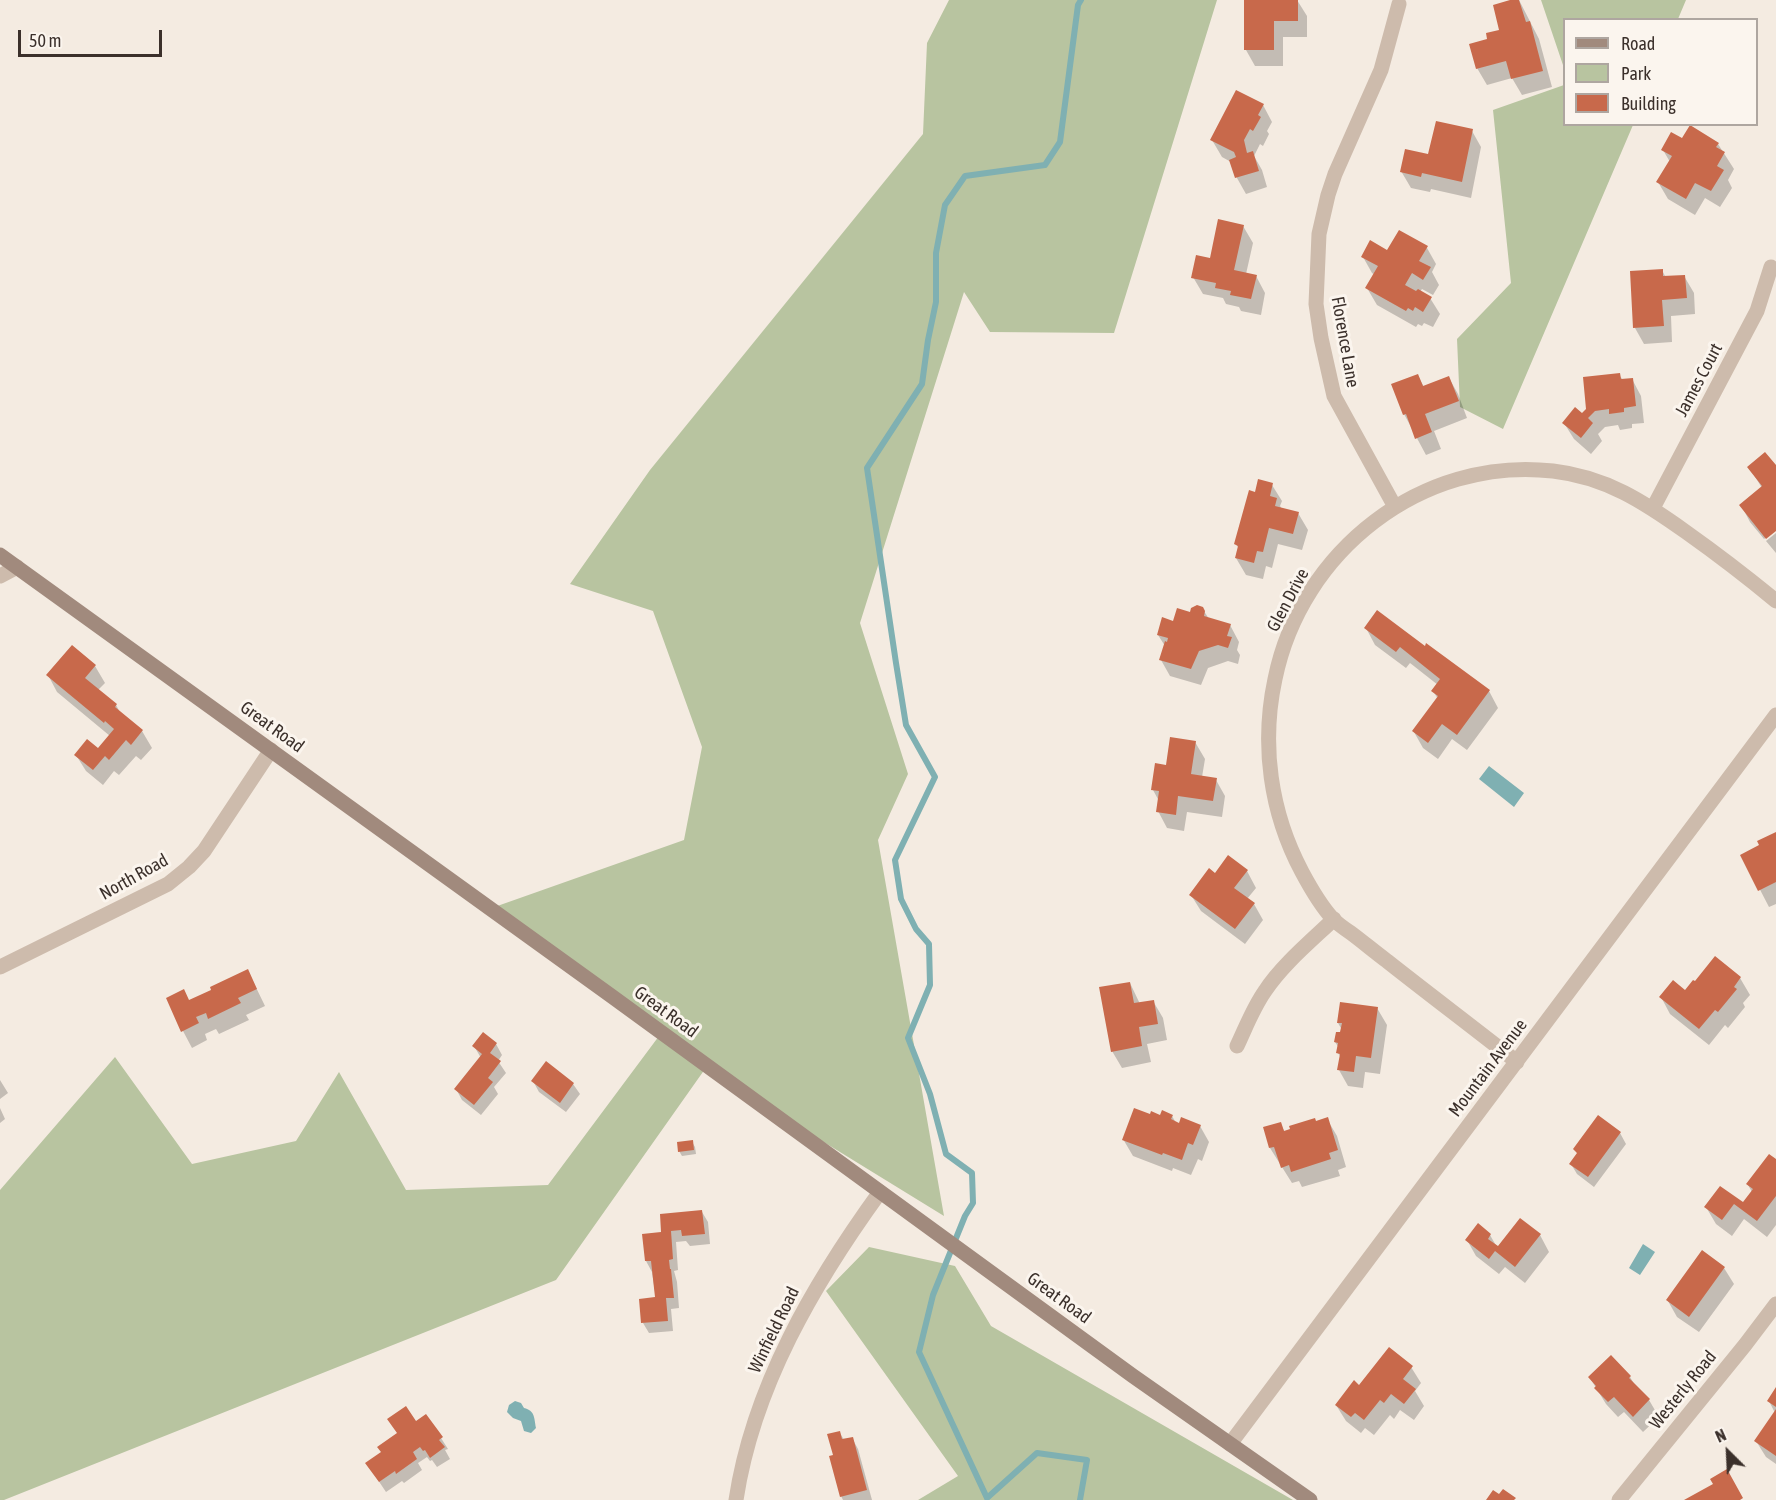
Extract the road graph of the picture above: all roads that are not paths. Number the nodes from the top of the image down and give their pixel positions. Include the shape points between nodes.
1 (1399, 4) dead end
2 (1771, 267) dead end
3 (1395, 507) junction
4 (1653, 508) junction
5 (0, 555) edge
6 (17, 567) junction
7 (0, 576) edge
8 (1776, 601) edge
9 (1776, 715) edge
10 (271, 750) junction
11 (1334, 920) junction
12 (0, 967) edge
13 (1237, 1046) dead end
14 (1517, 1062) junction
15 (880, 1192) junction
16 (1776, 1304) edge
17 (1230, 1444) junction
18 (736, 1500) edge
19 (1310, 1500) edge
20 (1618, 1500) edge

1 - 3 street, Florence Lane via 1381,70 1328,195 1319,234 1316,292 1334,396
2 - 4 street, James Court via 1757,311
3 - 4 street, Glen Drive via 1424,490 1460,478 1521,469 1583,477 1614,487
3 - 11 street, Glen Drive via 1350,542 1306,600 1275,676 1270,709 1268,743 1277,810 1302,873
4 - 8 street, Glen Drive
5 - 6 street, Great Road
6 - 7 street
6 - 10 street, Great Road
9 - 14 street, Mountain Avenue
10 - 12 street, North Road via 204,850 168,884
10 - 15 street, Great Road
11 - 13 street via 1266,989
11 - 14 street, Glen Drive
14 - 17 street, Mountain Avenue
15 - 17 street, Great Road
15 - 18 street, Winfield Road via 847,1237 785,1347 741,1466
16 - 20 street, Westerly Road
17 - 19 street, Great Road

